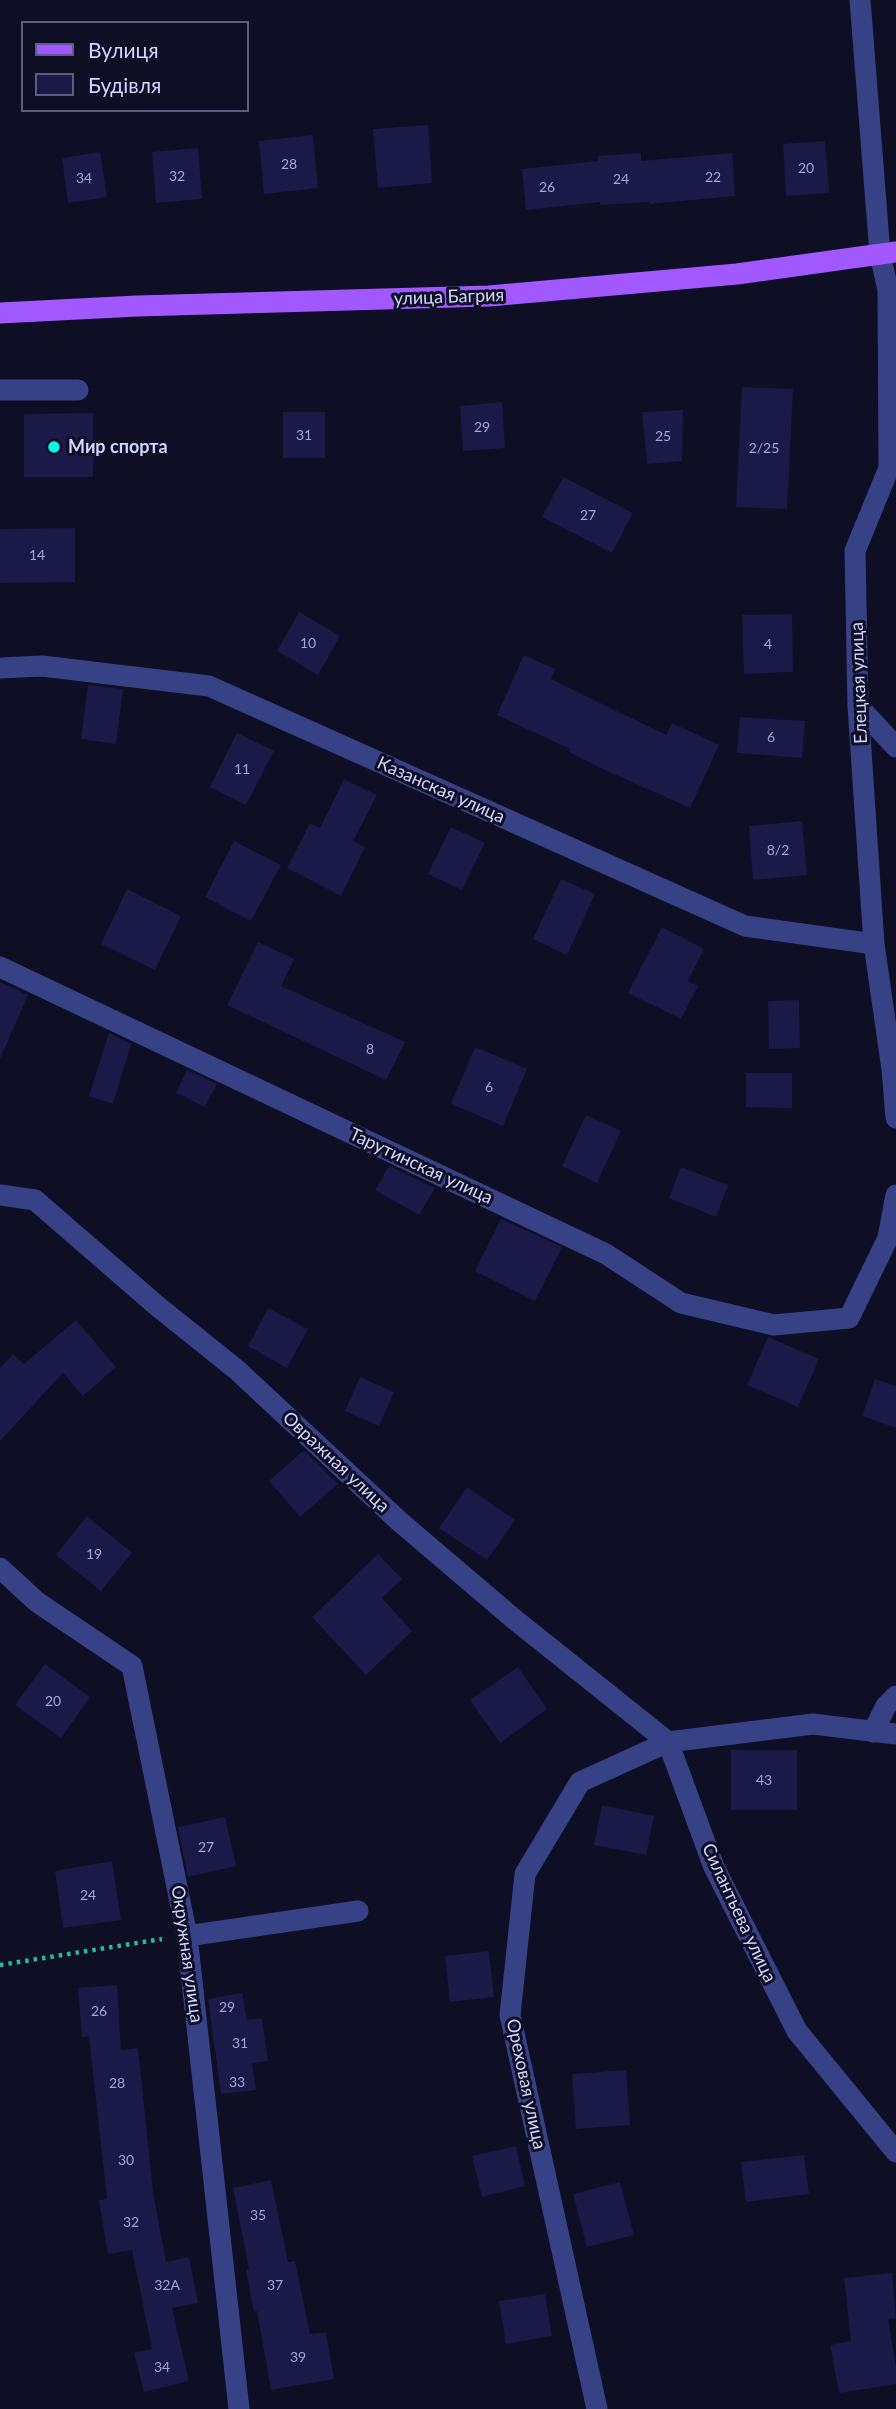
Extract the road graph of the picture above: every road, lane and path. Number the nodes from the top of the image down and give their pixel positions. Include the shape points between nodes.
1 (860, 0) edge
2 (888, 253) edge
3 (0, 313) edge
4 (0, 390) edge
5 (78, 390) dead end
6 (892, 471) edge
7 (0, 668) edge
8 (858, 706) junction
9 (896, 747) edge
10 (874, 944) junction
11 (0, 967) edge
12 (896, 1118) edge
13 (0, 1195) edge
14 (896, 1195) edge
15 (0, 1568) edge
16 (896, 1696) edge
17 (873, 1732) junction
18 (896, 1734) edge
19 (668, 1742) junction
20 (358, 1911) dead end
21 (187, 1936) junction
22 (0, 1965) edge
23 (896, 2152) edge
24 (239, 2409) edge
25 (597, 2409) edge

1 - 2 street, Елецкая улица
2 - 3 main road, улица Багрия via 737,274 489,296
2 - 6 street, Елецкая улица
4 - 5 street
6 - 8 street, Елецкая улица via 855,551
7 - 10 street, Казанская улица via 42,666 209,686 745,926
8 - 9 street
8 - 10 street, Елецкая улица
10 - 12 street, Елецкая улица
11 - 14 street, Тарутинская улица via 606,1254 681,1303 774,1325 849,1318 888,1238
13 - 19 street, Овражная улица via 35,1200 237,1370 399,1521
15 - 21 street, Окружная улица via 37,1602 132,1666
16 - 17 street
17 - 18 street
17 - 19 street via 813,1724
19 - 23 street, Силантьева улица via 714,1867 797,2031
19 - 25 street, Ореховая улица via 580,1782 525,1874 518,1938 510,2015
20 - 21 street
21 - 22 path
21 - 24 street, Окружная улица

